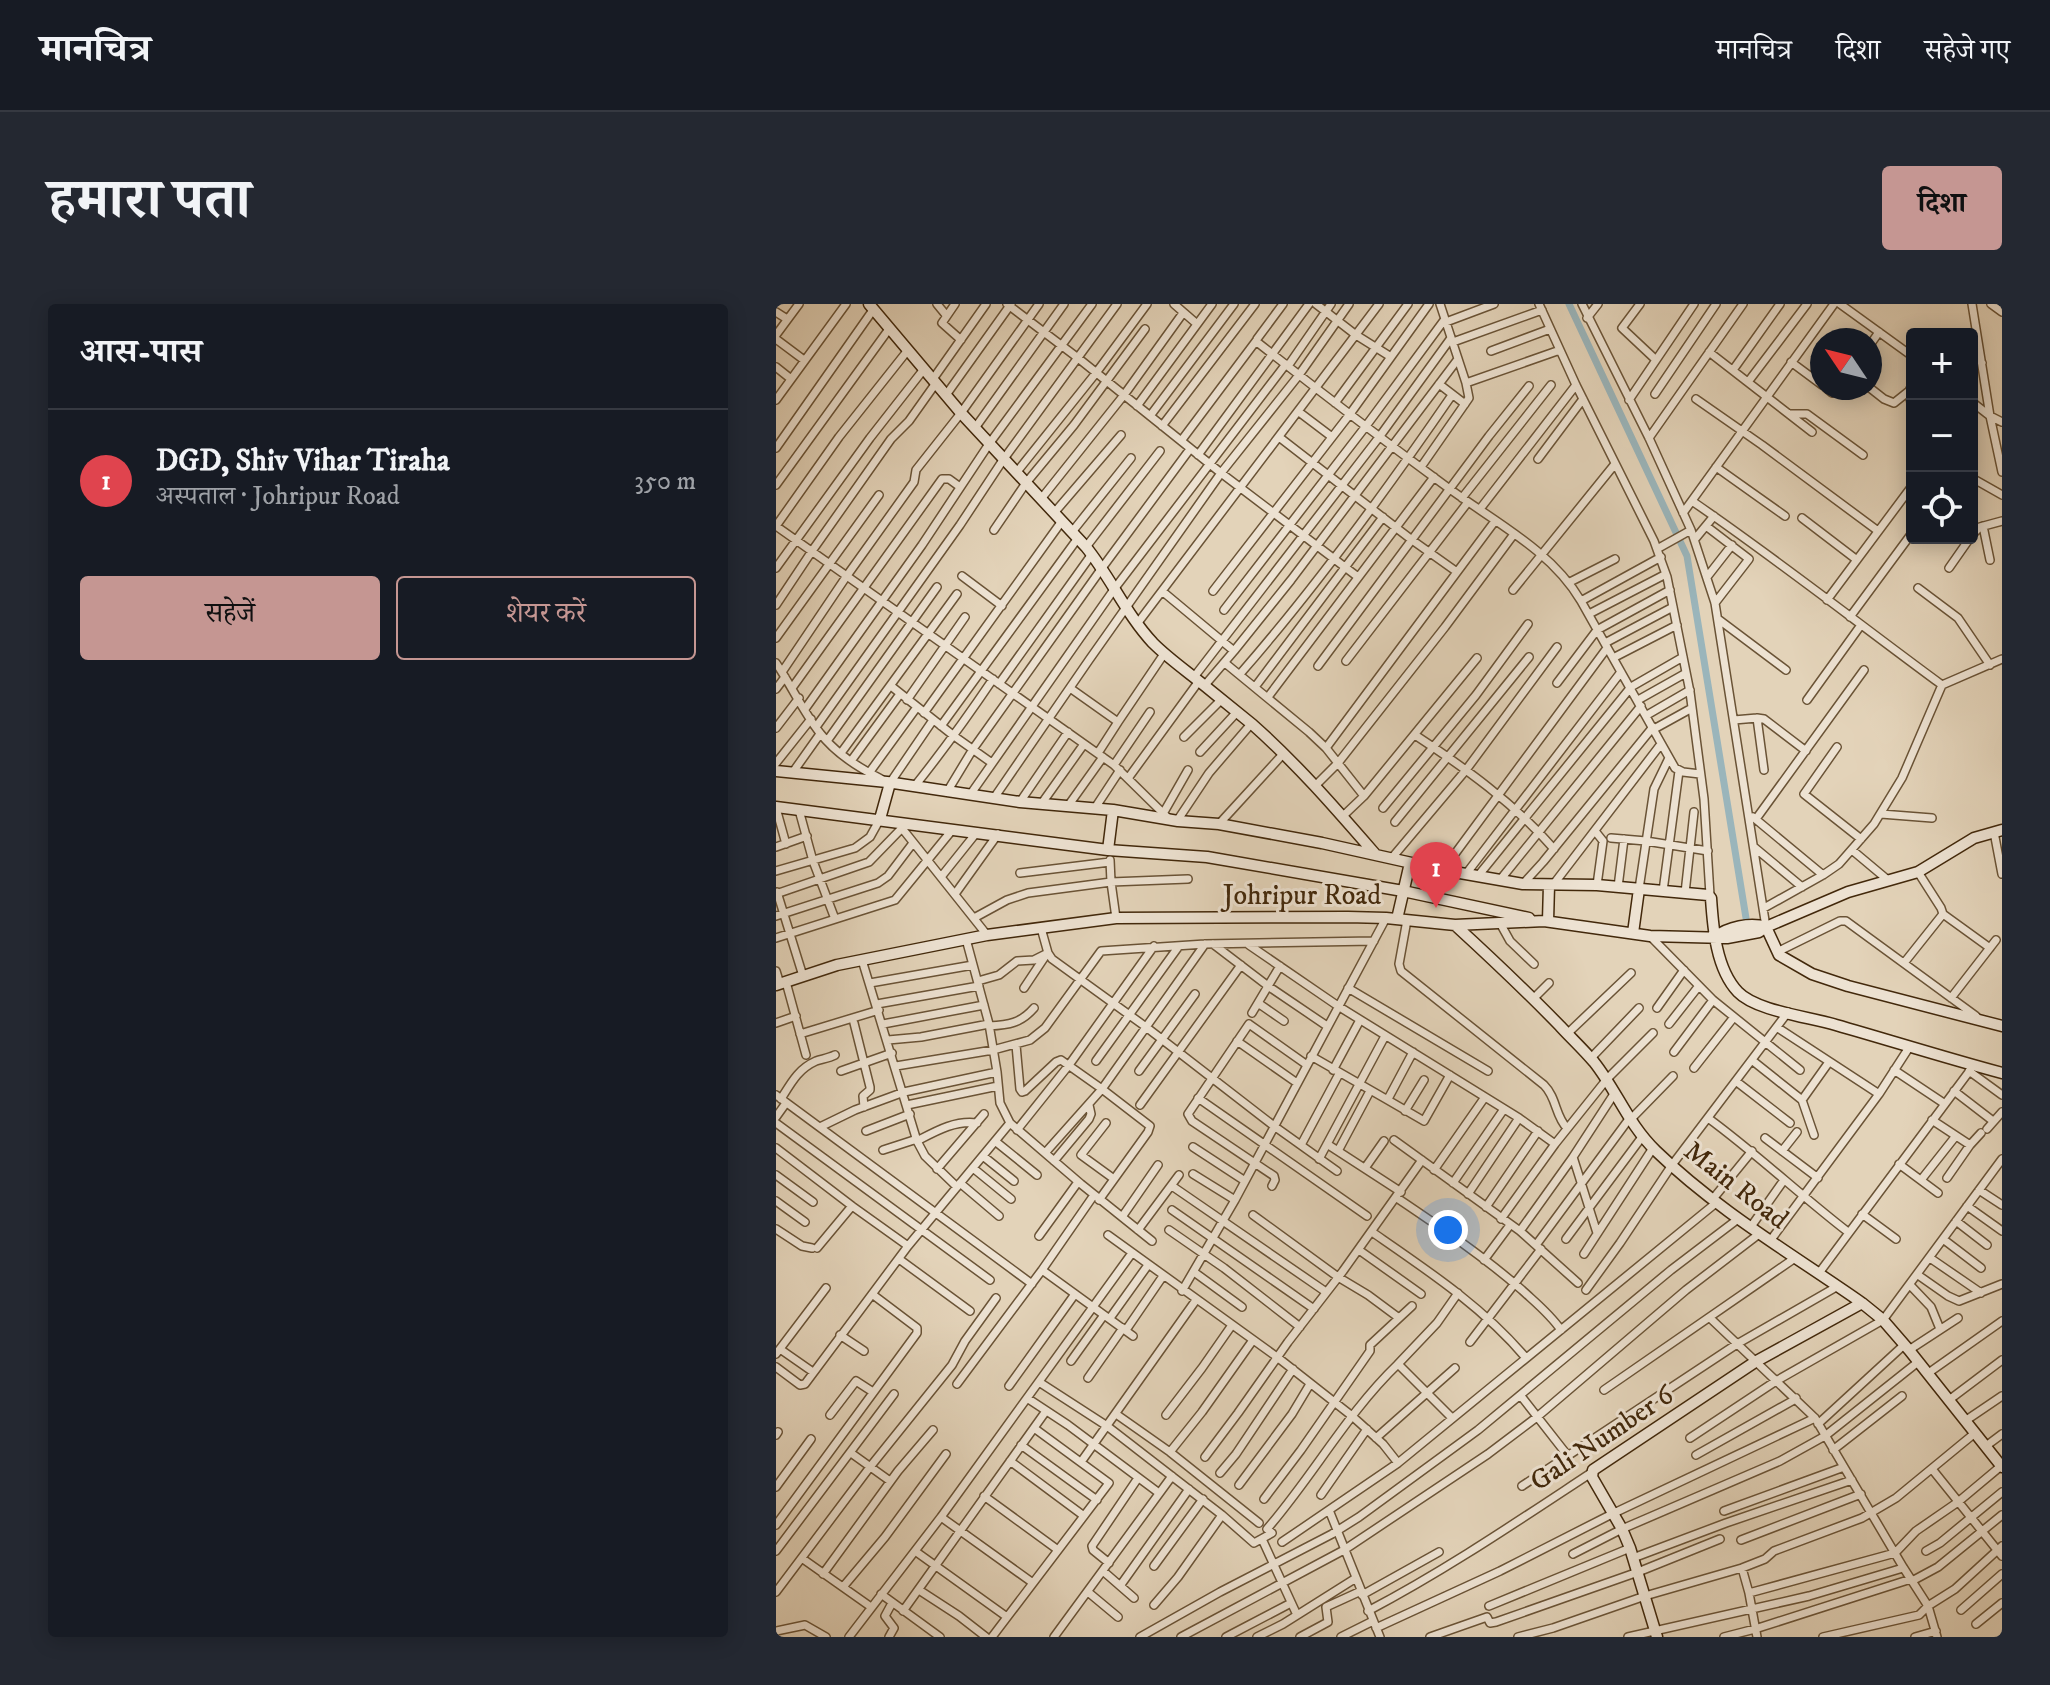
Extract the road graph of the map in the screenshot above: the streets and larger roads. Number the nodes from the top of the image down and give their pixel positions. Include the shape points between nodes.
1 (799, 304) edge
2 (846, 304) edge
3 (937, 304) edge
4 (955, 304) edge
5 (986, 304) edge
6 (1039, 304) edge
7 (1064, 304) edge
8 (1092, 304) edge
9 (1117, 304) edge
10 (1147, 304) edge
11 (1174, 304) edge
12 (1212, 304) edge
13 (1234, 304) edge
14 (1255, 304) edge
15 (1283, 304) edge
16 (1309, 304) edge
17 (1316, 304) edge
18 (1349, 304) edge
19 (1379, 304) edge
20 (1408, 304) edge
21 (1429, 304) edge
22 (1440, 304) edge
23 (1494, 304) edge
24 (1582, 304) edge
25 (1598, 304) edge
26 (1640, 304) edge
27 (1694, 304) edge
28 (1716, 304) edge
29 (1743, 304) edge
30 (1780, 304) edge
31 (1807, 304) edge
32 (1834, 304) edge
33 (1840, 304) edge
34 (1972, 304) edge
35 (1991, 304) edge
36 (1009, 305) edge
37 (871, 307) edge
38 (1540, 307) edge
39 (1329, 308) edge
40 (776, 312) edge
41 (2002, 312) edge
42 (1183, 313) junction
43 (946, 315) junction
44 (1587, 318) junction
45 (787, 319) junction
46 (1027, 319) junction
47 (1337, 320) junction
48 (1445, 321) junction
49 (1197, 324) junction
50 (1873, 328) edge
51 (889, 329) junction
52 (1145, 329) dead end
53 (1550, 329) junction
54 (1043, 331) junction
55 (1882, 334) edge
56 (1356, 335) junction
57 (776, 337) edge
58 (961, 340) junction
59 (1452, 340) junction
60 (1256, 341) junction
61 (1062, 345) junction
62 (1377, 348) junction
63 (908, 350) junction
64 (1560, 350) junction
65 (1491, 351) dead end
66 (1709, 352) junction
67 (1906, 352) edge
68 (1272, 354) junction
69 (1391, 357) junction
70 (1078, 358) junction
71 (1458, 359) junction
72 (1655, 359) junction
73 (804, 360) junction
74 (1978, 360) edge
75 (1791, 362) junction
76 (1982, 363) junction
77 (1287, 365) junction
78 (776, 367) edge
79 (924, 369) junction
80 (1733, 370) junction
81 (1096, 373) junction
82 (1299, 375) junction
83 (1810, 376) edge
84 (791, 379) junction
85 (934, 381) junction
86 (1107, 381) junction
87 (1748, 382) junction
88 (1466, 383) junction
89 (1439, 384) junction
90 (1551, 385) dead end
91 (1576, 385) junction
92 (1529, 386) dead end
93 (1316, 389) junction
94 (1906, 392) edge
95 (1655, 394) dead end
96 (946, 395) junction
97 (1124, 395) junction
98 (1452, 395) junction
99 (1767, 395) junction
100 (1882, 397) edge
101 (1583, 399) junction
102 (1696, 399) dead end
103 (776, 400) edge
104 (1629, 400) junction
105 (1335, 403) junction
106 (1465, 404) junction
107 (1137, 406) junction
108 (1978, 407) edge
109 (1299, 412) junction
110 (961, 413) junction
111 (1350, 414) junction
112 (1790, 414) junction
113 (1150, 416) junction
114 (1990, 416) junction
115 (2002, 422) edge
116 (1162, 426) junction
117 (1366, 426) junction
118 (975, 428) junction
119 (1742, 431) junction
120 (1812, 432) dead end
121 (1121, 435) dead end
122 (1380, 436) junction
123 (1279, 437) junction
124 (1332, 437) junction
125 (1649, 438) junction
126 (1181, 441) junction
127 (989, 444) junction
128 (1392, 446) junction
129 (776, 448) edge
130 (1190, 449) junction
131 (1160, 451) dead end
132 (1198, 455) junction
133 (1863, 455) dead end
134 (1131, 458) dead end
135 (1409, 458) junction
136 (1538, 459) dead end
137 (1003, 460) junction
138 (1312, 462) junction
139 (1210, 464) junction
140 (1615, 464) junction
141 (1421, 467) junction
142 (1716, 467) junction
143 (2002, 472) edge
144 (1016, 473) junction
145 (1221, 473) junction
146 (1328, 476) junction
147 (1434, 477) junction
148 (1978, 481) edge
149 (1026, 483) junction
150 (776, 485) edge
151 (1341, 486) junction
152 (960, 487) junction
153 (1240, 488) junction
154 (1449, 489) junction
155 (1906, 494) edge
156 (879, 495) dead end
157 (2002, 495) edge
158 (1354, 496) junction
159 (1041, 499) junction
160 (1465, 500) junction
161 (1692, 501) junction
162 (1372, 509) junction
163 (1480, 509) junction
164 (1274, 512) junction
165 (1683, 513) junction
166 (1714, 516) junction
167 (1785, 516) dead end
168 (1058, 517) junction
169 (1383, 517) junction
170 (1802, 518) dead end
171 (1495, 521) junction
172 (2002, 521) edge
173 (1290, 525) junction
174 (776, 526) edge
175 (1706, 526) junction
176 (1983, 526) junction
177 (1396, 527) junction
178 (1978, 528) edge
179 (994, 530) dead end
180 (1691, 530) junction
181 (1878, 531) junction
182 (1514, 534) junction
183 (1303, 535) junction
184 (1695, 539) junction
185 (796, 540) junction
186 (1412, 540) junction
187 (1906, 541) edge
188 (1082, 543) junction
189 (1966, 544) edge
190 (1732, 545) junction
191 (1316, 547) junction
192 (812, 551) junction
193 (1429, 553) junction
194 (1659, 553) junction
195 (1541, 556) junction
196 (1332, 559) junction
197 (1615, 559) dead end
198 (1857, 560) junction
199 (1990, 560) dead end
200 (830, 564) junction
201 (776, 568) edge
202 (1102, 568) junction
203 (1949, 568) dead end
204 (1346, 569) junction
205 (1457, 572) junction
206 (1666, 574) junction
207 (962, 576) dead end
208 (846, 577) junction
209 (1358, 577) junction
210 (1707, 577) junction
211 (1570, 582) junction
212 (937, 587) dead end
213 (863, 588) junction
214 (1115, 588) junction
215 (1918, 588) dead end
216 (1513, 590) dead end
217 (1670, 590) junction
218 (1162, 591) junction
219 (1213, 591) dead end
220 (957, 594) dead end
221 (1827, 600) junction
222 (881, 601) junction
223 (1581, 601) junction
224 (1715, 603) junction
225 (776, 605) edge
226 (1002, 606) junction
227 (1673, 607) junction
228 (1126, 608) junction
229 (1224, 610) dead end
230 (898, 613) junction
231 (1589, 614) junction
232 (965, 617) dead end
233 (1850, 617) junction
234 (1718, 619) junction
235 (910, 622) junction
236 (1137, 624) junction
237 (1528, 624) dead end
238 (1677, 625) junction
239 (1861, 625) junction
240 (1597, 630) junction
241 (928, 634) junction
242 (776, 638) edge
243 (1221, 641) junction
244 (945, 646) junction
245 (1606, 646) junction
246 (1557, 647) dead end
247 (1234, 651) junction
248 (1164, 654) junction
249 (1529, 657) dead end
250 (1683, 657) junction
251 (963, 658) junction
252 (1477, 658) dead end
253 (1613, 658) junction
254 (1346, 661) dead end
255 (776, 663) edge
256 (1225, 663) junction
257 (2001, 663) edge
258 (1990, 665) junction
259 (1318, 666) dead end
260 (1786, 670) dead end
261 (1864, 670) dead end
262 (981, 671) junction
263 (1621, 672) junction
264 (1686, 673) junction
265 (1240, 674) junction
266 (784, 675) junction
267 (1199, 681) junction
268 (996, 682) junction
269 (1557, 683) dead end
270 (1942, 685) junction
271 (891, 686) junction
272 (1255, 687) junction
273 (1631, 687) junction
274 (792, 688) junction
275 (1070, 688) junction
276 (776, 689) edge
277 (1690, 690) junction
278 (900, 694) junction
279 (1013, 694) junction
280 (1268, 697) junction
281 (799, 698) junction
282 (1222, 699) junction
283 (907, 700) junction
284 (1807, 700) dead end
285 (1639, 703) junction
286 (1031, 706) junction
287 (1692, 708) junction
288 (805, 709) junction
289 (920, 710) junction
290 (1150, 712) dead end
291 (1237, 712) junction
292 (1647, 715) junction
293 (1757, 718) junction
294 (811, 719) junction
295 (1049, 719) junction
296 (933, 720) junction
297 (1734, 720) junction
298 (1118, 722) junction
299 (1251, 724) junction
300 (941, 726) junction
301 (776, 728) edge
302 (1654, 728) junction
303 (818, 730) junction
304 (1068, 732) junction
305 (1415, 735) junction
306 (954, 736) junction
307 (1184, 737) dead end
308 (827, 741) junction
309 (1084, 744) junction
310 (1661, 744) junction
311 (1433, 747) junction
312 (1837, 747) dead end
313 (1326, 748) junction
314 (973, 749) junction
315 (1806, 751) junction
316 (1200, 752) dead end
317 (841, 753) junction
318 (1284, 753) junction
319 (1100, 755) junction
320 (1449, 757) junction
321 (1669, 758) junction
322 (851, 761) junction
323 (776, 763) edge
324 (992, 763) junction
325 (1338, 763) junction
326 (1117, 767) junction
327 (1188, 770) dead end
328 (1466, 770) junction
329 (1764, 770) dead end
330 (776, 771) edge
331 (1679, 771) junction
332 (793, 772) junction
333 (869, 773) junction
334 (1700, 774) junction
335 (1129, 777) junction
336 (889, 785) junction
337 (1316, 785) junction
338 (914, 787) junction
339 (947, 792) junction
340 (970, 795) junction
341 (1364, 796) junction
342 (1499, 796) junction
343 (994, 798) junction
344 (1020, 802) junction
345 (1042, 803) junction
346 (1068, 806) junction
347 (776, 808) edge
348 (1095, 808) junction
349 (1383, 808) dead end
350 (1514, 809) junction
351 (799, 810) junction
352 (1694, 812) dead end
353 (1749, 813) junction
354 (1881, 814) junction
355 (882, 815) junction
356 (1112, 816) junction
357 (1343, 816) junction
358 (1170, 818) junction
359 (1932, 818) dead end
360 (1524, 819) junction
361 (1756, 819) junction
362 (1395, 822) dead end
363 (1219, 824) junction
364 (899, 825) junction
365 (953, 829) junction
366 (1538, 831) junction
367 (1595, 831) junction
368 (1998, 831) edge
369 (977, 832) junction
370 (998, 834) junction
371 (807, 836) junction
372 (1611, 838) dead end
373 (1624, 839) junction
374 (1861, 839) junction
375 (1646, 841) junction
376 (913, 843) junction
377 (786, 844) junction
378 (1669, 845) junction
379 (776, 847) edge
380 (1754, 847) junction
381 (1691, 848) junction
382 (1554, 849) junction
383 (1109, 850) junction
384 (1852, 850) junction
385 (1708, 851) junction
386 (1377, 856) junction
387 (1391, 859) junction
388 (813, 861) junction
389 (927, 861) junction
390 (1443, 870) junction
391 (776, 871) edge
392 (1918, 872) junction
393 (1020, 873) dead end
394 (1466, 874) junction
395 (2002, 874) edge
396 (1823, 875) junction
397 (1407, 876) junction
398 (1478, 876) junction
399 (941, 877) junction
400 (1188, 879) dead end
401 (820, 880) junction
402 (1500, 880) junction
403 (1889, 881) junction
404 (1111, 882) junction
405 (1523, 884) junction
406 (1597, 885) junction
407 (1551, 887) junction
408 (1618, 887) junction
409 (1802, 887) junction
410 (1663, 891) junction
411 (776, 892) edge
412 (1685, 893) junction
413 (955, 894) junction
414 (1638, 894) junction
415 (1710, 895) junction
416 (828, 900) junction
417 (1764, 908) junction
418 (1943, 914) junction
419 (780, 915) edge
420 (974, 918) junction
421 (1116, 918) junction
422 (835, 919) junction
423 (1397, 919) junction
424 (1546, 921) junction
425 (1500, 923) junction
426 (1455, 925) junction
427 (1041, 928) junction
428 (1761, 928) junction
429 (1714, 931) junction
430 (789, 933) junction
431 (1633, 933) junction
432 (987, 935) junction
433 (1650, 936) junction
434 (776, 938) edge
435 (966, 939) junction
436 (1996, 940) dead end
437 (1374, 941) junction
438 (1247, 943) junction
439 (1209, 944) junction
440 (1154, 946) junction
441 (1179, 946) junction
442 (1990, 948) junction
443 (1777, 952) junction
444 (1048, 953) junction
445 (862, 960) junction
446 (1904, 963) junction
447 (1534, 964) dead end
448 (973, 965) junction
449 (1241, 965) junction
450 (1280, 966) junction
451 (1684, 970) junction
452 (776, 971) edge
453 (1631, 973) dead end
454 (803, 976) junction
455 (1080, 979) junction
456 (870, 983) junction
457 (1549, 983) dead end
458 (781, 984) edge
459 (978, 984) junction
460 (1268, 986) junction
461 (1698, 987) junction
462 (1024, 988) dead end
463 (1348, 988) junction
464 (1195, 994) dead end
465 (1951, 998) junction
466 (1533, 999) junction
467 (1713, 1000) junction
468 (1113, 1003) junction
469 (1258, 1003) junction
470 (984, 1005) junction
471 (1338, 1006) junction
472 (878, 1007) junction
473 (1034, 1008) dead end
474 (1639, 1008) dead end
475 (1657, 1008) dead end
476 (1788, 1012) junction
477 (1252, 1013) dead end
478 (1129, 1015) junction
479 (796, 1016) junction
480 (1734, 1017) junction
481 (1360, 1020) junction
482 (1284, 1021) dead end
483 (1983, 1021) junction
484 (776, 1023) edge
485 (854, 1023) dead end
486 (883, 1024) junction
487 (1669, 1024) dead end
488 (989, 1025) junction
489 (1327, 1026) junction
490 (2002, 1026) edge
491 (1146, 1027) junction
492 (1778, 1028) junction
493 (1653, 1033) dead end
494 (800, 1034) junction
495 (1567, 1034) junction
496 (1385, 1036) junction
497 (1162, 1039) junction
498 (888, 1040) junction
499 (1237, 1041) junction
500 (1766, 1044) junction
501 (1016, 1045) junction
502 (1910, 1046) junction
503 (993, 1050) junction
504 (1178, 1051) junction
505 (1413, 1052) junction
506 (1674, 1052) dead end
507 (892, 1053) junction
508 (806, 1055) dead end
509 (835, 1055) dead end
510 (1311, 1056) junction
511 (1591, 1058) junction
512 (1096, 1061) dead end
513 (1753, 1061) junction
514 (1829, 1062) junction
515 (863, 1063) junction
516 (1069, 1065) junction
517 (1307, 1065) junction
518 (896, 1066) junction
519 (1694, 1068) dead end
520 (1972, 1068) junction
521 (1800, 1070) dead end
522 (1894, 1070) junction
523 (841, 1071) dead end
524 (1139, 1071) dead end
525 (1488, 1071) dead end
526 (997, 1072) junction
527 (1336, 1072) junction
528 (2002, 1073) edge
529 (1450, 1075) junction
530 (1673, 1076) dead end
531 (1211, 1078) junction
532 (1607, 1079) junction
533 (1424, 1080) dead end
534 (1737, 1082) junction
535 (1297, 1083) junction
536 (1358, 1085) junction
537 (998, 1086) junction
538 (1102, 1089) junction
539 (1370, 1091) junction
540 (1954, 1091) junction
541 (904, 1092) junction
542 (1614, 1094) junction
543 (1879, 1094) junction
544 (2002, 1095) edge
545 (1485, 1097) junction
546 (1198, 1098) junction
547 (781, 1099) edge
548 (1386, 1099) junction
549 (1802, 1100) junction
550 (1945, 1104) junction
551 (907, 1105) junction
552 (1089, 1105) junction
553 (1140, 1105) dead end
554 (864, 1107) junction
555 (1504, 1109) junction
556 (1405, 1111) junction
557 (2002, 1112) edge
558 (910, 1114) junction
559 (984, 1114) dead end
560 (776, 1117) edge
561 (1519, 1118) junction
562 (1708, 1118) junction
563 (1630, 1120) junction
564 (1932, 1120) junction
565 (1993, 1121) junction
566 (776, 1123) edge
567 (977, 1123) junction
568 (1010, 1123) junction
569 (1106, 1123) dead end
570 (1790, 1123) dead end
571 (1274, 1126) junction
572 (820, 1127) junction
573 (1567, 1128) junction
574 (1017, 1130) junction
575 (866, 1131) dead end
576 (1538, 1131) junction
577 (1797, 1132) dead end
578 (1814, 1135) dead end
579 (1642, 1137) junction
580 (1955, 1137) junction
581 (1765, 1138) dead end
582 (917, 1140) junction
583 (1394, 1140) dead end
584 (995, 1141) junction
585 (1384, 1141) dead end
586 (1327, 1144) junction
587 (1555, 1144) junction
588 (1264, 1145) junction
589 (1301, 1145) junction
590 (1970, 1145) junction
591 (1193, 1147) dead end
592 (776, 1148) edge
593 (1653, 1148) junction
594 (883, 1150) dead end
595 (1338, 1151) junction
596 (1752, 1151) junction
597 (1782, 1151) junction
598 (1045, 1153) junction
599 (983, 1156) junction
600 (1573, 1157) junction
601 (1319, 1159) junction
602 (2002, 1159) edge
603 (1422, 1160) junction
604 (1054, 1161) junction
605 (1255, 1162) junction
606 (1899, 1164) junction
607 (1158, 1165) dead end
608 (1672, 1165) junction
609 (973, 1168) junction
610 (1365, 1168) junction
611 (937, 1169) junction
612 (1434, 1170) junction
613 (1337, 1171) dead end
614 (1193, 1174) dead end
615 (776, 1175) edge
616 (1037, 1175) dead end
617 (1179, 1175) dead end
618 (1818, 1178) junction
619 (1947, 1178) dead end
620 (1114, 1179) junction
621 (1784, 1180) junction
622 (1921, 1180) junction
623 (1014, 1181) dead end
624 (1245, 1181) junction
625 (1078, 1182) junction
626 (1453, 1183) junction
627 (1582, 1184) junction
628 (958, 1185) junction
629 (1172, 1186) junction
630 (1272, 1186) dead end
631 (1979, 1190) junction
632 (1938, 1193) dead end
633 (1468, 1194) junction
634 (1399, 1195) junction
635 (1097, 1197) junction
636 (1803, 1197) junction
637 (1011, 1199) dead end
638 (1235, 1200) junction
639 (776, 1201) edge
640 (813, 1202) dead end
641 (1714, 1202) junction
642 (2002, 1205) edge
643 (852, 1206) junction
644 (1967, 1206) junction
645 (1486, 1207) junction
646 (1589, 1208) junction
647 (1172, 1210) dead end
648 (936, 1212) junction
649 (1862, 1214) junction
650 (1253, 1215) dead end
651 (999, 1216) dead end
652 (1367, 1216) dead end
653 (1122, 1217) junction
654 (1501, 1219) junction
655 (1738, 1219) junction
656 (1223, 1220) junction
657 (1956, 1221) junction
658 (805, 1222) dead end
659 (1510, 1225) junction
660 (921, 1230) junction
661 (1138, 1230) junction
662 (1169, 1230) dead end
663 (1520, 1231) junction
664 (1754, 1231) junction
665 (2002, 1231) edge
666 (777, 1232) edge
667 (1372, 1232) junction
668 (1848, 1232) junction
669 (1597, 1233) junction
670 (1108, 1235) dead end
671 (1039, 1236) dead end
672 (1213, 1238) junction
673 (1566, 1239) dead end
674 (1896, 1239) dead end
675 (1943, 1239) junction
676 (1152, 1241) dead end
677 (1770, 1241) junction
678 (1987, 1245) dead end
679 (908, 1246) junction
680 (1538, 1247) junction
681 (1359, 1250) junction
682 (1132, 1253) junction
683 (1584, 1254) dead end
684 (1205, 1255) junction
685 (1795, 1258) junction
686 (1930, 1258) junction
687 (899, 1259) junction
688 (1484, 1260) junction
689 (1148, 1265) junction
690 (1981, 1268) dead end
691 (1042, 1270) junction
692 (1194, 1272) junction
693 (1819, 1273) junction
694 (1918, 1275) junction
695 (1163, 1276) junction
696 (1338, 1277) junction
697 (990, 1280) dead end
698 (1514, 1283) junction
699 (1578, 1283) dead end
700 (1032, 1284) junction
701 (2002, 1284) edge
702 (1910, 1285) junction
703 (1838, 1286) junction
704 (826, 1288) dead end
705 (1586, 1290) dead end
706 (1182, 1291) junction
707 (1326, 1292) junction
708 (1458, 1293) junction
709 (1981, 1293) junction
710 (872, 1294) junction
711 (1075, 1294) junction
712 (1421, 1294) dead end
713 (996, 1298) dead end
714 (1196, 1300) junction
715 (1862, 1303) junction
716 (1412, 1306) dead end
717 (1093, 1307) junction
718 (1242, 1307) dead end
719 (1314, 1309) junction
720 (970, 1311) dead end
721 (1107, 1317) junction
722 (1399, 1318) junction
723 (1487, 1318) junction
724 (1710, 1318) junction
725 (1958, 1318) dead end
726 (1883, 1320) junction
727 (2002, 1321) edge
728 (1232, 1325) junction
729 (1300, 1327) junction
730 (1940, 1329) junction
731 (1561, 1330) junction
732 (1127, 1331) junction
733 (840, 1335) junction
734 (1253, 1340) junction
735 (1470, 1342) dead end
736 (1737, 1344) junction
737 (1907, 1347) junction
738 (864, 1351) dead end
739 (778, 1352) edge
740 (1277, 1357) junction
741 (1526, 1358) junction
742 (2002, 1360) edge
743 (1071, 1361) dead end
744 (1755, 1362) junction
745 (1918, 1362) junction
746 (1398, 1364) junction
747 (776, 1367) edge
748 (1455, 1368) dead end
749 (1293, 1369) junction
750 (813, 1372) junction
751 (1927, 1374) junction
752 (1088, 1378) dead end
753 (1776, 1381) junction
754 (1039, 1382) junction
755 (957, 1384) dead end
756 (1310, 1384) junction
757 (1009, 1386) dead end
758 (1604, 1390) dead end
759 (873, 1392) junction
760 (1428, 1392) junction
761 (894, 1394) dead end
762 (1521, 1396) junction
763 (1902, 1396) dead end
764 (2002, 1396) edge
765 (1027, 1398) junction
766 (1796, 1398) junction
767 (1949, 1400) junction
768 (1333, 1402) junction
769 (1046, 1411) junction
770 (1116, 1414) junction
771 (830, 1415) dead end
772 (1166, 1415) dead end
773 (1352, 1416) junction
774 (1537, 1417) junction
775 (1452, 1418) junction
776 (1816, 1421) junction
777 (1965, 1421) junction
778 (1107, 1426) junction
779 (1034, 1428) junction
780 (1367, 1429) junction
781 (933, 1430) dead end
782 (1975, 1433) junction
783 (2002, 1434) edge
784 (1825, 1436) junction
785 (1376, 1438) junction
786 (1690, 1438) dead end
787 (811, 1439) dead end
788 (1094, 1444) junction
789 (1021, 1445) junction
790 (1986, 1446) junction
791 (1833, 1450) junction
792 (1170, 1452) junction
793 (851, 1453) junction
794 (946, 1454) dead end
795 (1696, 1455) dead end
796 (1568, 1456) junction
797 (1205, 1457) dead end
798 (1010, 1461) junction
799 (1081, 1462) junction
800 (1398, 1463) junction
801 (870, 1467) junction
802 (1844, 1467) junction
803 (2002, 1467) edge
804 (1932, 1469) junction
805 (1220, 1473) dead end
806 (1591, 1473) junction
807 (1172, 1476) junction
808 (1138, 1478) junction
809 (1852, 1480) junction
810 (890, 1481) junction
811 (1239, 1485) dead end
812 (1522, 1486) dead end
813 (776, 1487) edge
814 (1189, 1489) junction
815 (2002, 1492) edge
816 (1159, 1493) junction
817 (1861, 1494) junction
818 (1321, 1495) dead end
819 (984, 1496) junction
820 (1203, 1499) junction
821 (1264, 1499) dead end
822 (1097, 1500) junction
823 (1958, 1502) junction
824 (1329, 1510) junction
825 (1724, 1511) dead end
826 (1872, 1512) junction
827 (1612, 1514) junction
828 (1222, 1515) junction
829 (2002, 1515) edge
830 (1084, 1516) junction
831 (941, 1517) junction
832 (1970, 1518) junction
833 (1259, 1523) dead end
834 (776, 1525) edge
835 (1622, 1529) junction
836 (960, 1531) junction
837 (1337, 1531) junction
838 (1981, 1531) junction
839 (1262, 1539) junction
840 (1720, 1539) dead end
841 (1741, 1540) dead end
842 (1282, 1542) dead end
843 (1058, 1550) junction
844 (1344, 1550) junction
845 (776, 1551) edge
846 (915, 1551) junction
847 (1926, 1551) dead end
848 (2001, 1551) edge
849 (1439, 1552) dead end
850 (1632, 1553) junction
851 (1895, 1553) junction
852 (1573, 1554) dead end
853 (803, 1559) junction
854 (1109, 1563) junction
855 (1272, 1565) junction
856 (935, 1566) junction
857 (1154, 1566) dead end
858 (1903, 1567) junction
859 (1742, 1568) junction
860 (1103, 1571) junction
861 (1638, 1572) junction
862 (823, 1574) junction
863 (2002, 1574) edge
864 (1356, 1578) junction
865 (1911, 1580) junction
866 (1033, 1583) junction
867 (1281, 1583) junction
868 (1120, 1586) junction
869 (843, 1587) junction
870 (919, 1590) junction
871 (776, 1592) edge
872 (1088, 1592) junction
873 (1361, 1593) junction
874 (1749, 1593) junction
875 (881, 1594) junction
876 (1645, 1596) junction
877 (1134, 1598) dead end
878 (892, 1603) junction
879 (1291, 1603) junction
880 (2002, 1603) edge
881 (1154, 1605) dead end
882 (1489, 1606) dead end
883 (1928, 1606) junction
884 (871, 1607) junction
885 (1752, 1609) junction
886 (1961, 1610) dead end
887 (903, 1611) junction
888 (1368, 1611) junction
889 (1297, 1615) junction
890 (1007, 1617) junction
891 (1118, 1617) dead end
892 (1375, 1624) junction
893 (1976, 1624) dead end
894 (776, 1631) edge
895 (1756, 1633) edge
896 (1656, 1634) edge
897 (1937, 1634) edge
898 (826, 1637) edge
899 (849, 1637) edge
900 (889, 1637) edge
901 (940, 1637) edge
902 (986, 1637) edge
903 (992, 1637) edge
904 (1054, 1637) edge
905 (1140, 1637) edge
906 (1181, 1637) edge
907 (1226, 1637) edge
908 (1257, 1637) edge
909 (1300, 1637) edge
910 (1341, 1637) edge
911 (1380, 1637) edge
912 (1430, 1637) edge
913 (1518, 1637) edge
914 (1628, 1637) edge
915 (1724, 1637) edge
916 (1823, 1637) edge
917 (1915, 1637) edge

1 - 45 street
2 - 73 street
3 - 43 street
4 - 43 street
5 - 58 street
6 - 46 street
7 - 54 street
8 - 61 street
9 - 70 street
10 - 81 street
11 - 42 street
12 - 49 street
13 - 113 street
14 - 116 street
15 - 60 street
16 - 68 street
17 - 39 street
18 - 47 street
19 - 56 street
20 - 62 street
21 - 69 street
22 - 48 street
23 - 48 street
24 - 44 street
25 - 44 street
26 - 72 street via 1622,328
27 - 72 street
28 - 95 street
29 - 66 street
30 - 80 street
31 - 87 street
32 - 75 street
33 - 50 street
34 - 76 street
35 - 41 street
36 - 46 street
36 - 96 street
37 - 51 street
37 - 129 street
38 - 53 street
38 - 59 street
39 - 47 street
39 - 77 street
40 - 45 street
42 - 49 street
42 - 97 street
43 - 58 street via 942,323
44 - 104 street
45 - 57 street
46 - 54 street
46 - 110 street
47 - 56 street
47 - 82 street
48 - 59 street
48 - 117 street
49 - 107 street
51 - 63 street
51 - 150 street
52 - 86 street
53 - 64 street
53 - 65 street
54 - 61 street
54 - 118 street
55 - 67 street
56 - 62 street
56 - 93 street
57 - 73 street
58 - 85 street
59 - 71 street
59 - 122 street
60 - 68 street
60 - 126 street
61 - 70 street
61 - 127 street
62 - 69 street
62 - 105 street
63 - 79 street
63 - 174 street
64 - 88 street
64 - 91 street
66 - 80 street
66 - 125 street
68 - 77 street
68 - 132 street
69 - 111 street
70 - 81 street
70 - 137 street
71 - 88 street
71 - 89 street
72 - 104 street
73 - 84 street
74 - 76 street
75 - 83 street
75 - 99 street
76 - 114 street
77 - 82 street
77 - 139 street
78 - 84 street
79 - 85 street
79 - 185 street
80 - 87 street
81 - 86 street
81 - 144 street
82 - 93 street
82 - 145 street
84 - 103 street
85 - 96 street
85 - 192 street
86 - 97 street
86 - 149 street
87 - 99 street
88 - 106 street
89 - 98 street
89 - 128 street
90 - 160 street
91 - 101 street
91 - 163 street
92 - 154 street
93 - 105 street
93 - 109 street
94 - 100 street via 1894,403
96 - 110 street
97 - 107 street
97 - 159 street
98 - 106 street
98 - 135 street
99 - 112 street
99 - 119 street
101 - 136 street
101 - 140 street
102 - 119 street
104 - 125 street
105 - 111 street
106 - 141 street
107 - 113 street
108 - 114 street
109 - 123 street
109 - 124 street
110 - 118 street
110 - 208 street via 916,470 914,482
111 - 117 street
111 - 124 street
112 - 120 street
112 - 133 street via 1807,414
113 - 116 street
114 - 115 street
114 - 143 street
116 - 126 street
117 - 122 street
117 - 146 street
118 - 127 street
119 - 142 street
119 - 181 street
121 - 168 street
122 - 128 street
122 - 151 street
123 - 138 street
123 - 153 street
124 - 138 street
125 - 165 street
126 - 130 street
127 - 137 street
127 - 152 street
128 - 135 street
128 - 158 street
130 - 132 street
130 - 202 street
131 - 188 street
132 - 139 street
134 - 188 street
135 - 141 street
135 - 162 street
137 - 144 street
137 - 230 street
138 - 146 street
138 - 164 street
139 - 145 street
139 - 214 street
140 - 194 street
140 - 195 street
141 - 147 street
142 - 161 street
142 - 167 street
144 - 149 street
145 - 153 street
145 - 228 street
146 - 151 street
146 - 173 street
147 - 154 street
147 - 177 street
148 - 157 street
149 - 159 street
149 - 179 street
151 - 158 street
151 - 183 street
152 - 213 street via 942,479
152 - 222 street
153 - 164 street
153 - 218 street
154 - 160 street
154 - 186 street
155 - 181 street
156 - 200 street
158 - 162 street
158 - 191 street
159 - 168 street
160 - 163 street
160 - 193 street
161 - 165 street
161 - 166 street
162 - 169 street
162 - 196 street
163 - 171 street
164 - 173 street
164 - 219 street
165 - 180 street
166 - 175 street
166 - 221 street
168 - 188 street
168 - 226 street
169 - 177 street
169 - 204 street
170 - 198 street
171 - 182 street
171 - 205 street
172 - 176 street
173 - 183 street
173 - 229 street
174 - 185 street
175 - 184 street
175 - 190 street
176 - 178 street
176 - 199 street
177 - 186 street
177 - 209 street
180 - 184 street
180 - 194 street
181 - 198 street
182 - 195 street
182 - 325 street
183 - 191 street
183 - 243 street
184 - 210 street
185 - 192 street
185 - 201 street
186 - 193 street
186 - 259 street
187 - 233 street
188 - 202 street
188 - 262 street
188 - 268 street
189 - 203 street
190 - 210 street
190 - 224 street via 1749,559
191 - 196 street
191 - 247 street
192 - 200 street
192 - 225 street
193 - 205 street
193 - 254 street
194 - 206 street
194 - 223 street
195 - 211 street
195 - 216 street
196 - 204 street
196 - 265 street
197 - 211 street
198 - 221 street
200 - 208 street
200 - 242 street
202 - 214 street
202 - 279 street
204 - 209 street
204 - 272 street
205 - 313 street
206 - 217 street
206 - 231 street
207 - 226 street
208 - 213 street
208 - 266 street
209 - 280 street
210 - 224 street
211 - 223 street
212 - 235 street
213 - 222 street
213 - 274 street
214 - 228 street
214 - 286 street
215 - 258 street via 1954,614
217 - 227 street
217 - 240 street
218 - 236 street
218 - 243 street
220 - 241 street
221 - 233 street
222 - 230 street
222 - 288 street
223 - 231 street
224 - 234 street
226 - 251 street
227 - 238 street
227 - 245 street
228 - 236 street
228 - 275 street
230 - 235 street
230 - 303 street
231 - 240 street
232 - 244 street
233 - 239 street
234 - 260 street
234 - 297 street
235 - 241 street
235 - 308 street
236 - 248 street
237 - 311 street
238 - 250 street
238 - 253 street
239 - 270 street
239 - 284 street
240 - 245 street
240 - 269 street
241 - 244 street
241 - 271 street
243 - 247 street
243 - 267 street
244 - 251 street
244 - 283 street
245 - 253 street
245 - 342 street
246 - 328 street
247 - 256 street
248 - 267 street
248 - 298 street
249 - 320 street
250 - 264 street
250 - 273 street
251 - 262 street
251 - 289 street
252 - 305 street
253 - 263 street
255 - 266 street
256 - 265 street
256 - 267 street
257 - 258 street
258 - 270 street
261 - 315 street
262 - 268 street
262 - 300 street
263 - 273 street
263 - 350 street
264 - 277 street
264 - 285 street
265 - 272 street
266 - 274 street
266 - 276 street
267 - 282 street
267 - 335 street
268 - 279 street
268 - 306 street
270 - 354 street
271 - 278 street
271 - 317 street
272 - 280 street
273 - 285 street
273 - 360 street
274 - 281 street
275 - 295 street
275 - 298 street
277 - 287 street
277 - 292 street
278 - 283 street
278 - 322 street
279 - 286 street
279 - 314 street
280 - 313 street
281 - 288 street
281 - 301 street
282 - 291 street
282 - 307 street
283 - 289 street
285 - 292 street
285 - 366 street
286 - 295 street
286 - 324 street
287 - 302 street
287 - 334 street
288 - 294 street
289 - 296 street
289 - 333 street
290 - 326 street
291 - 299 street
291 - 316 street
292 - 302 street
293 - 297 street
293 - 315 street
293 - 329 street
294 - 303 street
294 - 323 street
295 - 304 street
295 - 343 street
296 - 300 street
296 - 336 street
297 - 353 street
298 - 319 street
299 - 318 street
299 - 358 street
300 - 306 street
302 - 310 street
302 - 382 street
303 - 308 street
303 - 332 street
304 - 309 street
304 - 344 street
305 - 311 street
305 - 341 street
306 - 314 street
306 - 338 street
308 - 317 street
309 - 319 street
309 - 345 street
310 - 321 street
310 - 367 street
311 - 320 street
311 - 349 street
312 - 374 street via 1804,794
313 - 325 street
314 - 324 street
314 - 339 street
315 - 361 street
317 - 322 street
318 - 337 street
318 - 363 street
319 - 326 street
319 - 346 street
320 - 328 street
320 - 362 street
321 - 331 street
321 - 375 street via 1654,789
322 - 333 street
324 - 340 street
325 - 337 street
325 - 341 street
326 - 335 street
326 - 348 street
327 - 358 street
328 - 342 street
328 - 387 street
330 - 332 street
331 - 334 street
331 - 378 street
332 - 336 street
333 - 336 street
334 - 385 street
335 - 358 street
336 - 338 street
336 - 355 street
337 - 357 street
338 - 339 street
339 - 340 street
340 - 343 street
341 - 357 street
342 - 350 street
342 - 390 street
343 - 344 street
344 - 345 street
345 - 346 street
346 - 348 street
347 - 351 street
347 - 377 street
348 - 356 street
350 - 360 street
350 - 394 street
351 - 355 street
351 - 371 street
352 - 381 street
353 - 361 street
353 - 380 street
354 - 359 street
354 - 374 street
355 - 364 street
355 - 388 street via 864,843
356 - 358 street
356 - 383 street
357 - 386 street
358 - 363 street
360 - 366 street
360 - 398 street
361 - 396 street
363 - 386 street
364 - 365 street
364 - 376 street
364 - 401 street via 869,862
365 - 369 street
365 - 389 street
366 - 382 street
366 - 402 street
367 - 406 street via 1603,841
367 - 407 street
368 - 392 street via 1974,838
368 - 395 street
369 - 370 street
369 - 399 street
370 - 383 street
370 - 413 street
371 - 377 street
371 - 388 street
372 - 373 street
373 - 375 street
373 - 408 street
374 - 384 street
375 - 378 street
375 - 414 street
376 - 389 street
376 - 416 street via 883,880
377 - 379 street
378 - 381 street
378 - 410 street
380 - 409 street
380 - 417 street
381 - 385 street
381 - 412 street
382 - 405 street
383 - 393 street
383 - 397 street
383 - 404 street
384 - 396 street
384 - 403 street
385 - 415 street
386 - 387 street
387 - 397 street
388 - 391 street
388 - 401 street
389 - 399 street
389 - 422 street via 895,900
390 - 394 street
390 - 397 street
392 - 403 street
392 - 418 street
394 - 398 street
396 - 409 street
397 - 423 street
397 - 424 street
398 - 402 street
399 - 413 street
400 - 404 street
401 - 411 street
401 - 416 street
402 - 405 street
403 - 428 street
404 - 420 street via 1020,895
404 - 421 street
405 - 407 street
406 - 407 street
406 - 408 street
407 - 424 street
408 - 414 street
409 - 417 street
410 - 412 street
410 - 414 street
411 - 419 street
412 - 415 street
413 - 420 street
414 - 431 street
415 - 429 street
416 - 419 street
416 - 422 street
417 - 428 street
418 - 442 street
418 - 446 street
419 - 430 street
420 - 432 street
421 - 423 street, Johripur Road
421 - 427 street, Johripur Road
422 - 430 street
423 - 426 street, Johripur Road
423 - 437 street
423 - 573 street via 1401,971 1548,1088
424 - 425 street, Johripur Road
424 - 431 street, Johripur Road
425 - 426 street, Johripur Road
425 - 447 street
426 - 466 street, Main Road
427 - 432 street, Johripur Road
427 - 444 street
428 - 429 street
428 - 443 street
429 - 433 street, Johripur Road
429 - 476 street via 1726,973 1739,993 1761,1006
430 - 434 street
430 - 454 street
431 - 433 street, Johripur Road
432 - 435 street, Johripur Road
433 - 451 street
435 - 445 street, Johripur Road
435 - 448 street
436 - 442 street
437 - 438 street
437 - 463 street
438 - 439 street
438 - 450 street
439 - 441 street
439 - 449 street
439 - 491 street
440 - 441 street
440 - 455 street via 1099,951
440 - 468 street
441 - 478 street
442 - 465 street
443 - 446 street via 1843,920
443 - 483 street via 1825,978
444 - 455 street
444 - 459 street via 1017,961
444 - 462 street
445 - 454 street, Johripur Road
445 - 456 street
446 - 465 street
448 - 456 street
448 - 459 street
449 - 460 street
449 - 504 street
450 - 460 street
450 - 471 street
451 - 461 street
451 - 475 street
452 - 458 street
453 - 495 street
454 - 458 street, Johripur Road
455 - 468 street
455 - 501 street via 1038,1035
456 - 472 street
457 - 466 street
458 - 479 street
459 - 470 street
459 - 472 street
460 - 469 street
460 - 489 street
461 - 467 street
461 - 487 street
463 - 471 street
463 - 525 street
464 - 497 street
465 - 483 street
466 - 495 street, Main Road
467 - 480 street
467 - 506 street
468 - 478 street
468 - 516 street
469 - 477 street
469 - 482 street
470 - 486 street
470 - 488 street
471 - 481 street
471 - 489 street
472 - 486 street
472 - 494 street
473 - 488 street via 1016,1023
474 - 511 street
476 - 492 street
476 - 502 street
478 - 491 street
478 - 512 street
479 - 484 street
479 - 494 street
480 - 500 street
480 - 519 street
481 - 496 street
481 - 527 street
483 - 490 street
485 - 515 street
486 - 498 street
488 - 498 street
488 - 503 street
489 - 510 street
491 - 497 street
491 - 538 street
492 - 500 street
492 - 514 street
493 - 532 street
494 - 508 street
495 - 511 street, Main Road
496 - 505 street
496 - 536 street
497 - 504 street
497 - 524 street
498 - 507 street
499 - 517 street via 1250,1025
499 - 531 street
499 - 535 street
500 - 513 street
500 - 521 street
501 - 503 street
501 - 516 street via 1022,1092 1056,1062
502 - 520 street
502 - 522 street
503 - 518 street
503 - 526 street
504 - 531 street
504 - 553 street
505 - 529 street
505 - 548 street
507 - 515 street
507 - 518 street
509 - 547 street via 796,1074
510 - 517 street
510 - 527 street
511 - 532 street, Main Road
513 - 534 street
513 - 549 street
514 - 543 street
514 - 549 street
515 - 523 street
515 - 554 street via 870,1087 863,1096
516 - 538 street
516 - 574 street
517 - 535 street
518 - 541 street
520 - 528 street
520 - 540 street
520 - 544 street
522 - 543 street
522 - 550 street
526 - 537 street
526 - 541 street
527 - 536 street
527 - 589 street
529 - 545 street
529 - 556 street via 1424,1121
530 - 563 street
531 - 546 street
531 - 571 street
532 - 542 street, Main Road
532 - 573 street
533 - 556 street
534 - 562 street
534 - 570 street
535 - 571 street
536 - 539 street
536 - 586 street
537 - 551 street
537 - 568 street
538 - 552 street
538 - 620 street via 1150,1126
539 - 548 street
539 - 595 street
540 - 550 street
540 - 565 street
541 - 551 street
541 - 554 street
542 - 563 street, Main Road
542 - 600 street
543 - 618 street
545 - 555 street
545 - 612 street
546 - 588 street
546 - 605 street via 1189,1118
547 - 560 street
547 - 572 street
548 - 556 street
549 - 578 street
550 - 564 street
551 - 558 street
552 - 598 street
552 - 604 street via 1089,1119
554 - 572 street
555 - 561 street
555 - 626 street
557 - 565 street
558 - 575 street
558 - 582 street
559 - 567 street
561 - 576 street
561 - 633 street
562 - 596 street
562 - 608 street
563 - 579 street, Main Road
563 - 627 street
564 - 580 street
564 - 606 street
565 - 590 street
566 - 660 street
567 - 582 street via 964,1121
567 - 611 street
568 - 574 street
568 - 584 street
569 - 620 street via 1081,1155
571 - 588 street
571 - 589 street
572 - 648 street
573 - 587 street
574 - 598 street
576 - 587 street
576 - 645 street
577 - 597 street
579 - 593 street, Main Road
579 - 646 street
580 - 590 street
580 - 622 street
581 - 597 street
582 - 594 street
582 - 611 street
583 - 603 street
584 - 599 street
584 - 616 street
585 - 610 street
586 - 595 street
586 - 601 street
587 - 654 street
588 - 605 street
588 - 652 street
589 - 601 street
590 - 619 street
591 - 624 street
592 - 643 street
593 - 608 street, Main Road
593 - 669 street
595 - 610 street
596 - 621 street
596 - 641 street
597 - 618 street
598 - 604 street
599 - 609 street
599 - 623 street
600 - 627 street
600 - 663 street
601 - 613 street
602 - 631 street
603 - 612 street
603 - 634 street
604 - 625 street
605 - 624 street
605 - 630 street via 1275,1178
606 - 622 street
606 - 649 street
607 - 653 street
608 - 641 street, Main Road
608 - 705 street
609 - 628 street
609 - 637 street
610 - 634 street
611 - 628 street
612 - 626 street
614 - 638 street
615 - 640 street
617 - 629 street
618 - 636 street
620 - 635 street
621 - 636 street
621 - 664 street
622 - 632 street
624 - 638 street
625 - 635 street
625 - 671 street
626 - 633 street
627 - 646 street
627 - 680 street
628 - 648 street
628 - 651 street
629 - 656 street
629 - 661 street
631 - 642 street
631 - 644 street
633 - 645 street
634 - 667 street
634 - 688 street
635 - 653 street
635 - 691 street
636 - 668 street
636 - 677 street
638 - 656 street
639 - 658 street
641 - 655 street, Main Road
641 - 731 street
643 - 666 street via 814,1248
643 - 679 street
644 - 657 street
644 - 665 street
645 - 654 street
646 - 669 street
646 - 673 street
647 - 672 street
648 - 660 street
648 - 700 street
649 - 668 street
649 - 674 street
650 - 696 street
653 - 661 street
654 - 659 street
655 - 664 street, Main Road
655 - 762 street
656 - 672 street
656 - 707 street
657 - 675 street
657 - 678 street
659 - 663 street
659 - 688 street
660 - 679 street
660 - 697 street
661 - 676 street
662 - 684 street
663 - 680 street
664 - 677 street, Main Road
664 - 774 street
667 - 681 street
667 - 708 street
668 - 693 street
669 - 683 street
670 - 682 street
672 - 684 street
672 - 719 street
675 - 686 street
675 - 690 street
677 - 685 street, Main Road
679 - 687 street
680 - 698 street
680 - 699 street
681 - 696 street
681 - 712 street
682 - 689 street
682 - 717 street
684 - 692 street
684 - 729 street
685 - 693 street, Main Road
685 - 724 street
686 - 694 street
686 - 709 street
687 - 710 street
687 - 720 street
688 - 698 street
689 - 695 street
689 - 721 street
691 - 700 street
691 - 711 street
692 - 706 street
692 - 718 street
693 - 703 street, Main Road
694 - 702 street
694 - 709 street via 1954,1300
695 - 706 street
695 - 732 street
696 - 707 street
696 - 722 street
698 - 723 street
698 - 731 street
700 - 755 street
701 - 709 street
702 - 726 street
702 - 730 street via 1931,1307
703 - 715 street, Main Road
703 - 736 street
704 - 739 street
706 - 714 street
707 - 719 street
708 - 723 street
708 - 746 street
710 - 733 street
710 - 759 street via 918,1332
711 - 717 street
711 - 757 street
713 - 801 street via 952,1365
714 - 728 street
714 - 770 street
715 - 726 street, Main Road
715 - 744 street, Gali Number 6
716 - 722 street
717 - 721 street
717 - 754 street
719 - 729 street
721 - 732 street
721 - 743 street
722 - 768 street via 1370,1345
723 - 735 street
723 - 741 street
724 - 736 street
724 - 758 street
725 - 730 street
726 - 737 street, Main Road
726 - 753 street
727 - 751 street
728 - 734 street
728 - 772 street
729 - 740 street
730 - 737 street
731 - 741 street
732 - 752 street
733 - 738 street
733 - 750 street
734 - 740 street
734 - 792 street
736 - 744 street
736 - 796 street
737 - 745 street, Main Road
737 - 776 street
739 - 750 street
740 - 749 street
740 - 797 street
741 - 775 street
742 - 767 street
744 - 753 street
744 - 806 street, Gali Number 6
745 - 751 street, Main Road
745 - 784 street
746 - 760 street
746 - 773 street
747 - 750 street via 802,1386
748 - 760 street
749 - 756 street
749 - 805 street
751 - 767 street, Main Road
753 - 766 street
753 - 786 street
754 - 765 street
754 - 778 street
756 - 768 street
756 - 811 street
759 - 771 street via 856,1381
759 - 834 street
760 - 775 street
760 - 785 street
761 - 793 street
762 - 774 street
762 - 837 street
763 - 791 street
764 - 777 street
765 - 769 street
765 - 831 street
766 - 776 street
766 - 795 street
767 - 777 street, Main Road
768 - 773 street
768 - 821 street
769 - 779 street
769 - 788 street
770 - 778 street
770 - 792 street
773 - 780 street
773 - 839 street via 1267,1529 1272,1533
774 - 796 street
774 - 844 street
775 - 800 street
776 - 784 street
776 - 827 street
777 - 782 street, Main Road
778 - 788 street
778 - 807 street
779 - 789 street
779 - 799 street
780 - 785 street
780 - 818 street
781 - 810 street
782 - 790 street, Main Road
782 - 804 street
783 - 790 street
784 - 791 street
784 - 835 street
785 - 800 street
787 - 813 street
788 - 799 street
788 - 808 street
789 - 798 street
789 - 822 street
790 - 803 street, Main Road
791 - 802 street
792 - 833 street
793 - 801 street
793 - 845 street
794 - 869 street
796 - 812 street
798 - 819 street
798 - 830 street
799 - 822 street via 1109,1483
800 - 824 street
801 - 810 street
801 - 853 street
802 - 809 street
802 - 825 street
803 - 823 street
804 - 823 street
804 - 826 street
806 - 827 street
806 - 888 street, Gali Number 6
807 - 814 street
807 - 816 street
808 - 816 street
808 - 854 street via 1092,1546
809 - 817 street
809 - 850 street
810 - 862 street
814 - 820 street
814 - 868 street
815 - 832 street
816 - 854 street
817 - 826 street
817 - 841 street
819 - 836 street
819 - 843 street
820 - 828 street
820 - 857 street
822 - 830 street
823 - 832 street
823 - 851 street
824 - 837 street
824 - 842 street
826 - 851 street
826 - 859 street
827 - 835 street
827 - 892 street via 1500,1571
828 - 839 street via 1254,1543
828 - 881 street
829 - 838 street
830 - 843 street
831 - 836 street
831 - 846 street
832 - 838 street
832 - 847 street
835 - 850 street
835 - 852 street
836 - 856 street
836 - 866 street
837 - 844 street
837 - 855 street
838 - 848 street
838 - 865 street via 1938,1567
839 - 855 street
840 - 861 street
843 - 866 street
844 - 864 street
844 - 867 street
846 - 856 street
846 - 875 street
848 - 883 street
849 - 873 street
850 - 861 street
850 - 882 street
851 - 858 street
851 - 874 street
853 - 862 street
853 - 871 street
854 - 860 street
855 - 867 street
855 - 905 street
856 - 870 street
856 - 890 street
858 - 865 street
858 - 885 street
859 - 874 street
859 - 876 street
860 - 868 street
860 - 872 street
861 - 876 street
861 - 912 street via 1496,1622 1487,1617
862 - 869 street
863 - 886 street
864 - 873 street
864 - 889 street
865 - 883 street
865 - 895 street
866 - 890 street
867 - 879 street
867 - 906 street
868 - 877 street
869 - 884 street
870 - 887 street
870 - 902 street
872 - 891 street
872 - 904 street
873 - 888 street
873 - 909 street via 1326,1607 1328,1622
874 - 885 street
875 - 878 street
875 - 884 street
876 - 896 street
876 - 913 street
878 - 887 street
878 - 900 street via 885,1616 894,1628
879 - 889 street
879 - 907 street
880 - 893 street
883 - 897 street
883 - 916 street via 1916,1617
884 - 899 street
885 - 895 street
885 - 896 street
887 - 901 street
888 - 892 street
889 - 908 street
890 - 903 street
892 - 910 street
892 - 911 street
894 - 898 street via 805,1625
895 - 915 street
896 - 914 street
897 - 917 street

